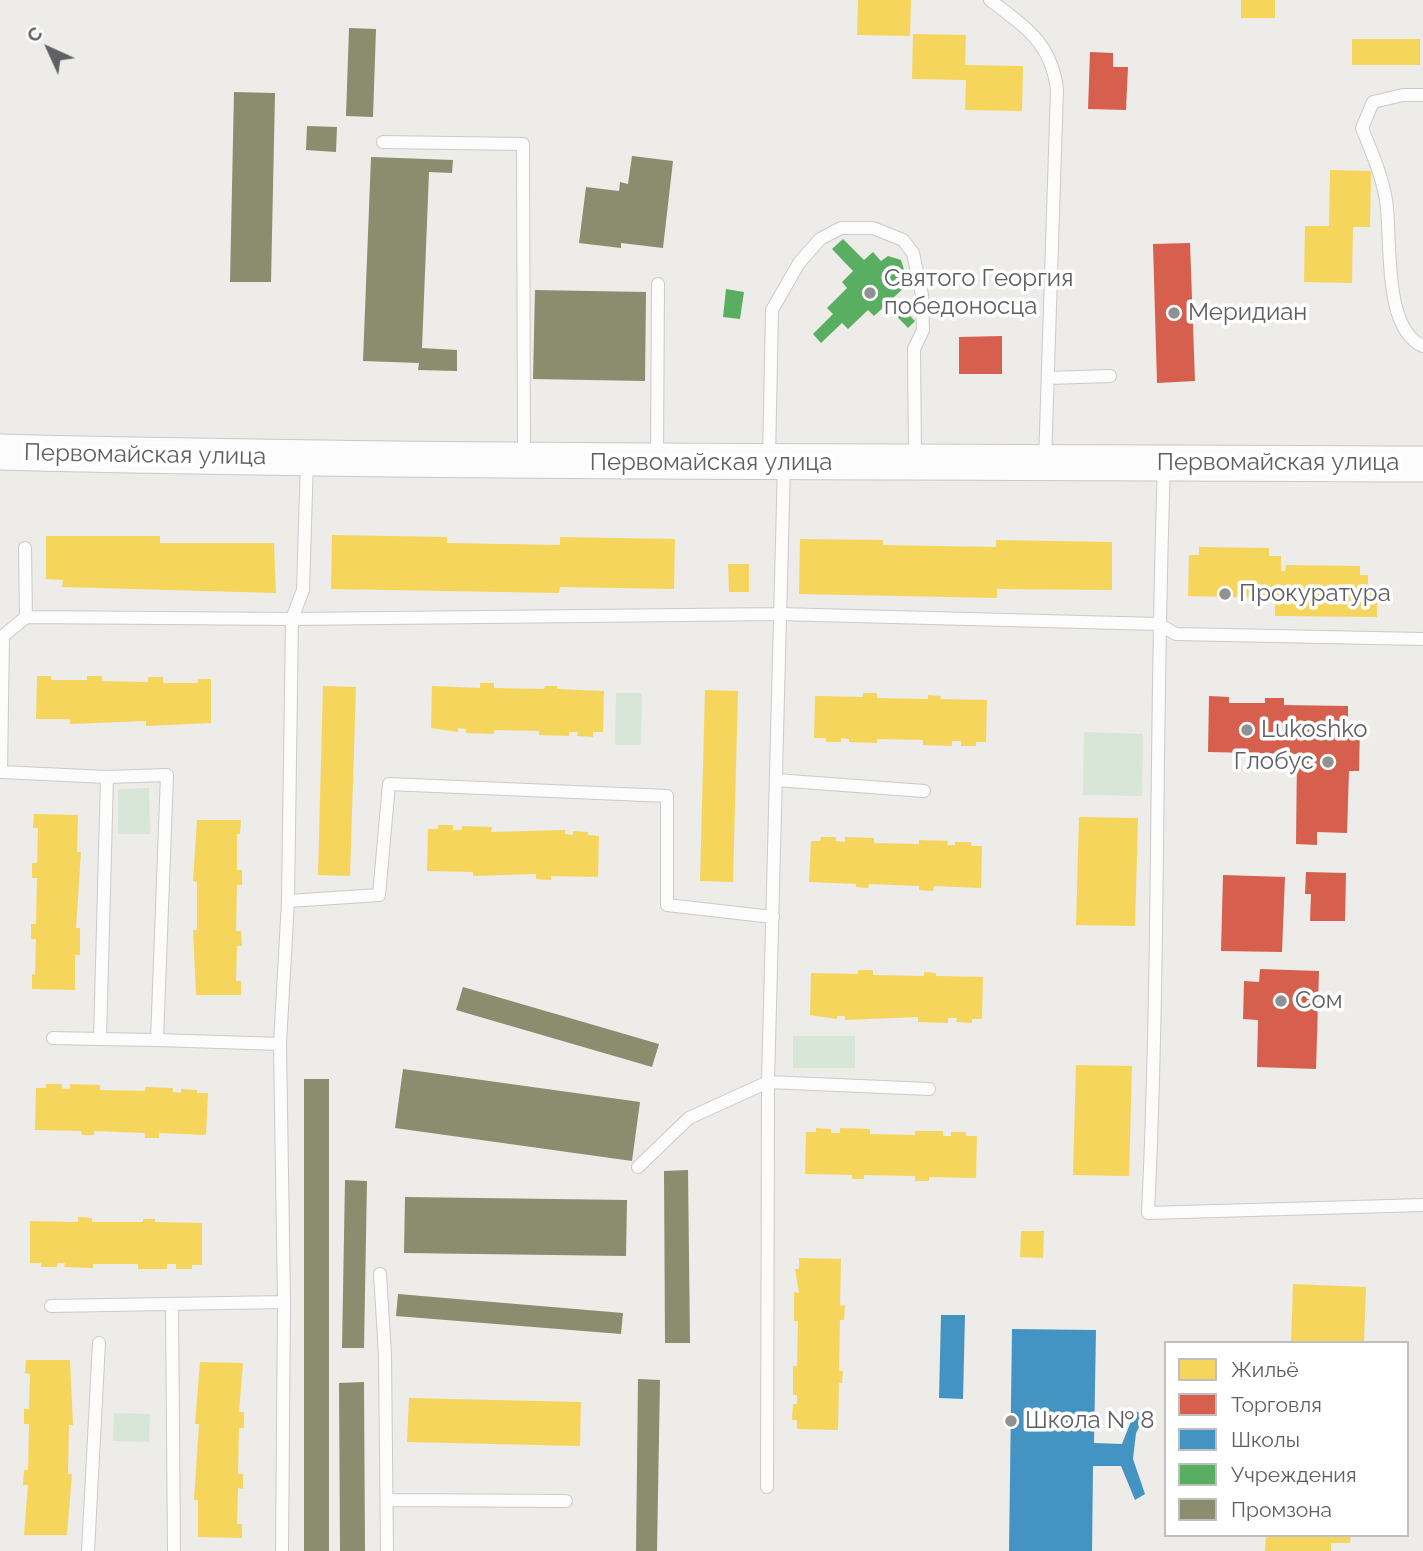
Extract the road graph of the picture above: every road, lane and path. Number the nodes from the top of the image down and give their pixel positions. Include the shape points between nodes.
1 (990, 0) edge
2 (1423, 95) edge
3 (383, 142) dead end
4 (658, 284) dead end
5 (1423, 346) edge
6 (1110, 376) dead end
7 (1048, 378) junction
8 (0, 452) edge
9 (307, 459) junction
10 (524, 461) junction
11 (1164, 462) junction
12 (657, 463) junction
13 (776, 463) junction
14 (915, 464) junction
15 (1045, 464) junction
16 (1423, 464) edge
17 (24, 548) dead end
18 (779, 614) junction
19 (26, 617) junction
20 (292, 619) junction
21 (1158, 624) junction
22 (1423, 639) edge
23 (107, 777) junction
24 (776, 780) junction
25 (924, 791) dead end
26 (288, 901) junction
27 (773, 917) junction
28 (53, 1038) dead end
29 (100, 1039) junction
30 (157, 1040) junction
31 (280, 1044) junction
32 (768, 1082) junction
33 (929, 1089) dead end
34 (638, 1167) dead end
35 (1423, 1205) edge
36 (380, 1274) dead end
37 (284, 1302) junction
38 (172, 1304) junction
39 (51, 1306) dead end
40 (99, 1342) dead end
41 (767, 1487) dead end
42 (388, 1500) junction
43 (566, 1501) dead end
44 (88, 1551) edge
45 (174, 1551) edge
46 (282, 1551) edge
47 (387, 1551) edge

1 - 7 lane via 1031,32 1054,66 1056,145
2 - 5 lane via 1373,102 1362,128 1386,199 1399,321 1412,342
3 - 10 lane via 523,144
4 - 12 lane
6 - 7 lane
7 - 15 lane
8 - 9 main road, Первомайская улица
9 - 10 main road, Первомайская улица
9 - 20 lane via 303,590
10 - 12 main road, Первомайская улица
11 - 15 main road, Первомайская улица
11 - 16 main road, Первомайская улица
11 - 21 lane
12 - 13 main road, Первомайская улица
13 - 14 main road, Первомайская улица
13 - 14 lane via 772,310 799,263 820,239 841,228 873,228 903,240 914,253 922,295 923,330 914,349
13 - 18 lane
14 - 15 main road, Первомайская улица
17 - 19 lane
18 - 20 lane
18 - 21 lane
18 - 24 lane
19 - 20 lane
19 - 23 lane via 3,636 1,772
20 - 26 lane
21 - 22 lane via 1176,634
21 - 35 lane via 1158,955 1148,1213
23 - 29 lane
23 - 30 lane via 167,775
24 - 25 lane
24 - 27 lane
26 - 27 lane via 379,895 389,784 667,796 667,905
26 - 31 lane
27 - 32 lane
28 - 29 lane
29 - 30 lane
30 - 31 lane
31 - 37 lane
32 - 33 lane
32 - 34 lane via 689,1118
32 - 41 lane
36 - 42 lane
37 - 38 lane
37 - 46 lane
38 - 39 lane
38 - 45 lane
40 - 44 lane
42 - 43 lane
42 - 47 lane

